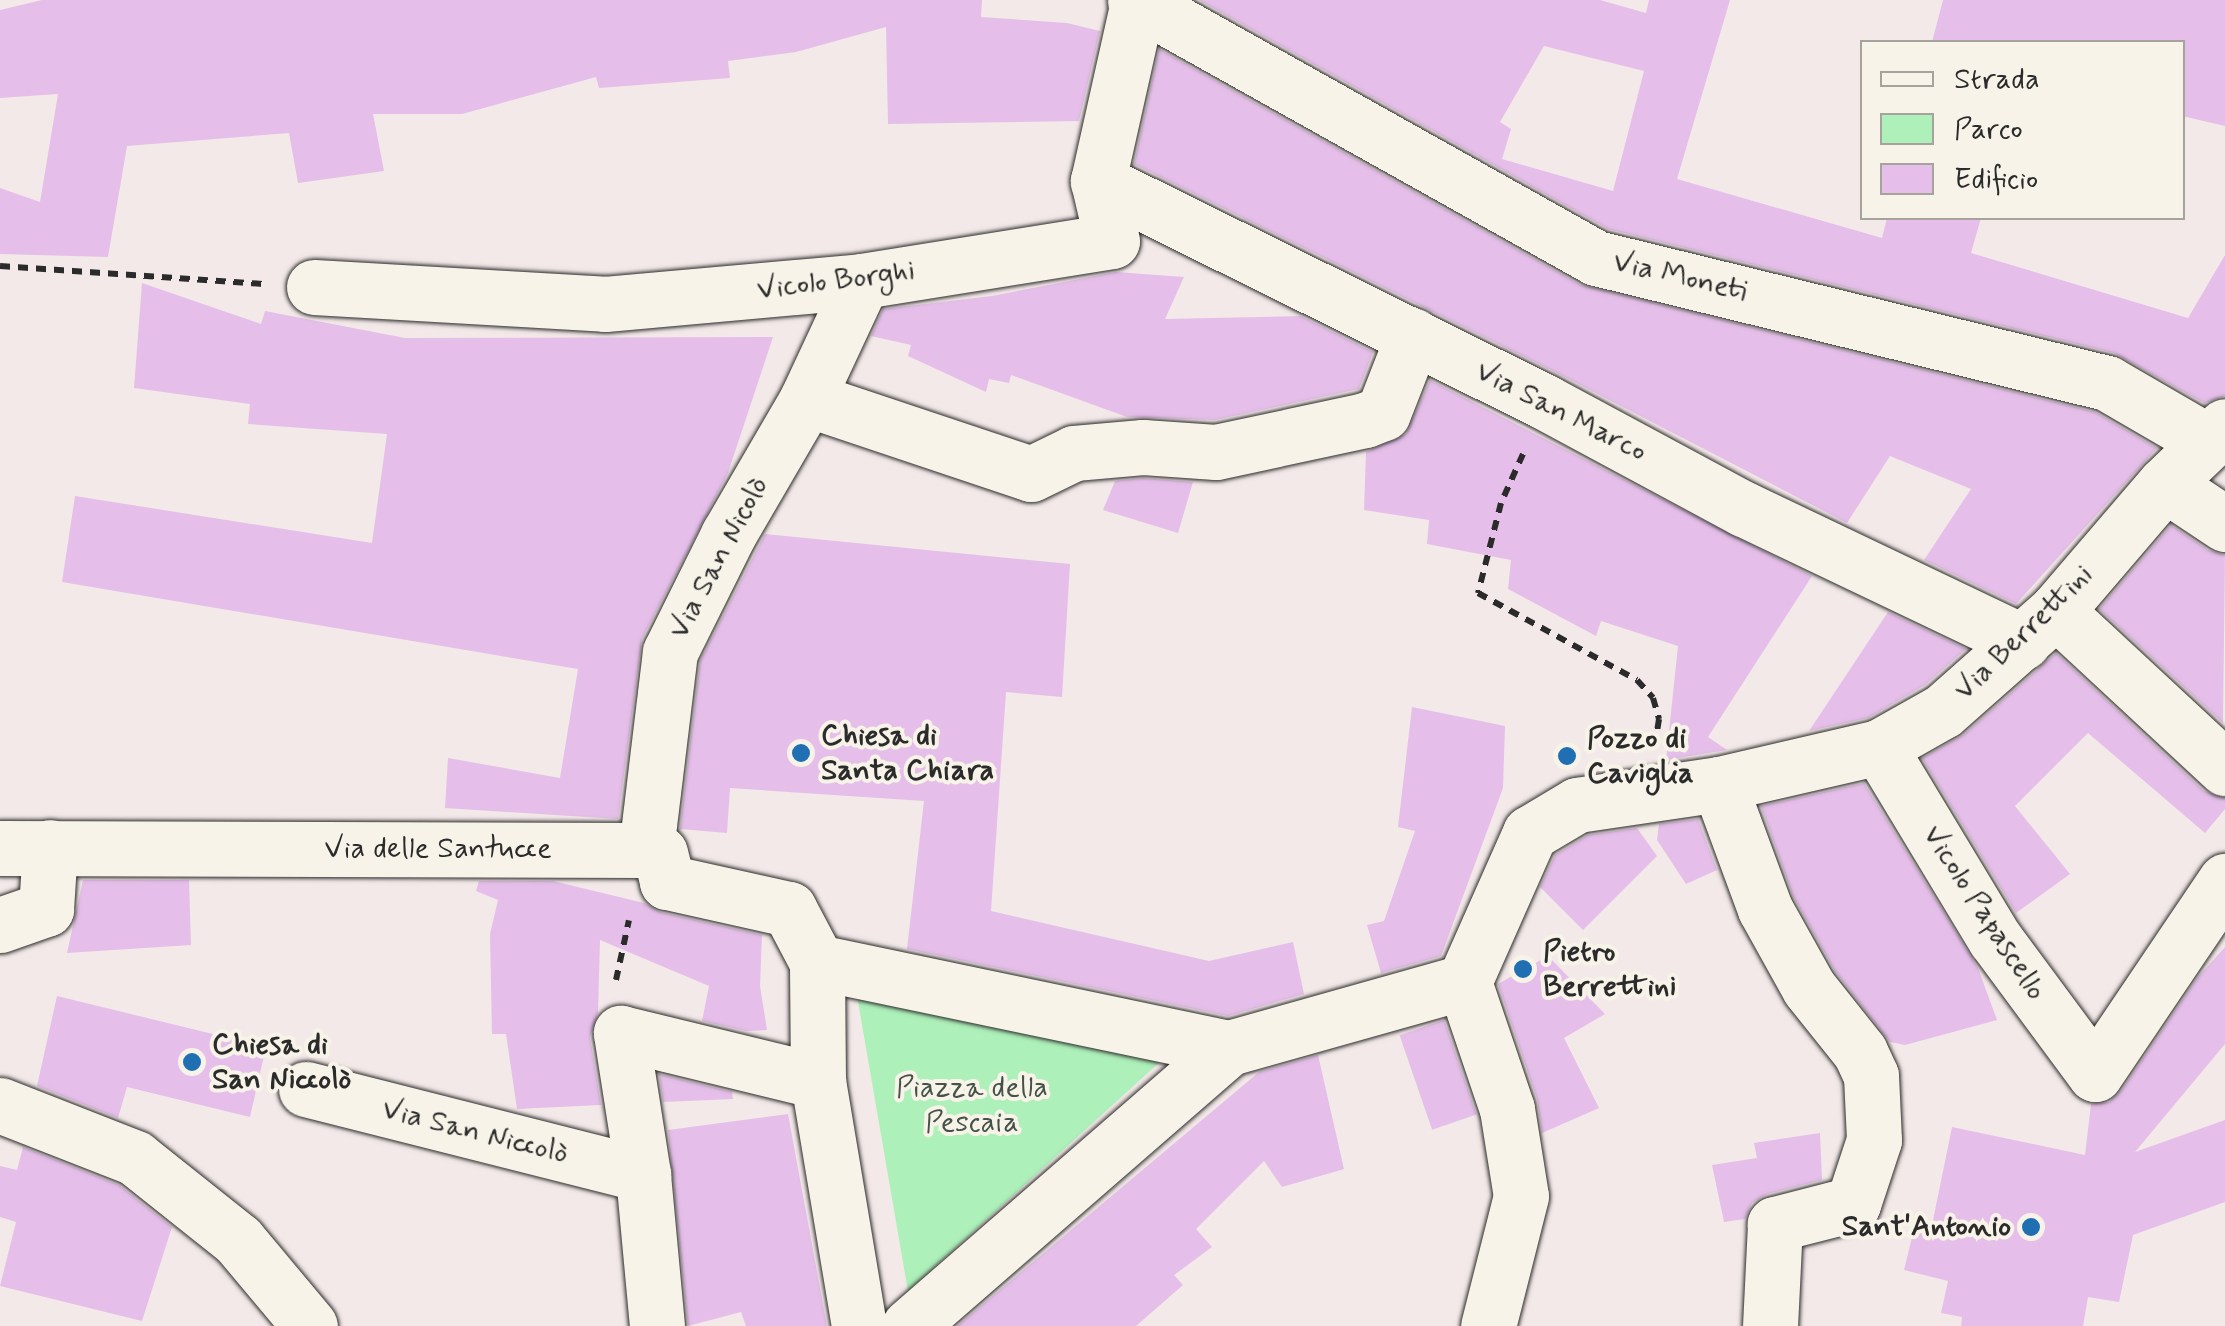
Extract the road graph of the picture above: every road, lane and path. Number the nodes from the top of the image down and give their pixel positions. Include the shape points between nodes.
1 (1136, 1) edge
2 (1098, 182) junction
3 (0, 266) edge
4 (862, 281) junction
5 (314, 287) joint
6 (1413, 336) junction
7 (806, 399) junction
8 (1545, 402) junction
9 (2215, 433) edge
10 (2165, 484) junction
11 (2225, 524) edge
12 (2040, 627) junction
13 (1879, 746) junction
14 (2225, 768) edge
15 (1719, 784) junction
16 (1646, 794) junction
17 (25, 847) edge
18 (646, 850) junction
19 (2225, 881) edge
20 (0, 925) edge
21 (818, 962) junction
22 (1464, 982) junction
23 (621, 1033) junction
24 (1229, 1048) junction
25 (818, 1081) junction
26 (306, 1089) dead end
27 (0, 1105) edge
28 (643, 1174) junction
29 (310, 1326) edge
30 (657, 1326) edge
31 (859, 1326) edge
32 (909, 1326) edge
33 (1488, 1326) edge
34 (1770, 1326) edge

1 - 2 street, Vicolo Borghi
1 - 9 street, Via Moneti via 1596,258 2106,383
2 - 4 street, Vicolo Borghi via 1112,241
2 - 6 street, Via San Marco
3 - 5 path
4 - 5 street, Vicolo Borghi via 605,304
4 - 7 street, Via San Nicolò
6 - 7 street via 1383,413 1365,420 1216,452 1142,447 1074,453 1031,474
6 - 8 street, Via San Marco
7 - 18 street, Via San Nicolò via 670,652
8 - 12 street, Via San Marco via 1744,509
8 - 16 path via 1501,503 1478,593 1637,680 1653,698 1660,720
9 - 10 street, Via Berrettini
10 - 11 street
10 - 12 street, Via Berrettini
12 - 13 street, Via Berrettini via 1943,711
12 - 14 street, Via San Marco
13 - 15 street, Via Berrettini
13 - 19 street, Vicolo Papascello via 1995,939 2095,1074
15 - 16 street, Via Berrettini
15 - 34 street via 1764,909 1871,1076 1874,1140 1853,1204 1775,1224
16 - 22 street, Via Berrettini via 1578,805 1530,833
17 - 18 street, Via delle Santucce
17 - 20 street via 46,909
18 - 21 street via 660,852 667,882 789,909
18 - 23 path via 615,977
21 - 24 street
21 - 25 street
22 - 24 street
22 - 33 street via 1507,1109 1521,1196
23 - 25 street
23 - 28 street
24 - 32 street
25 - 31 street
26 - 28 street, Via San Niccolò
27 - 29 street via 134,1158 238,1240
28 - 30 street

